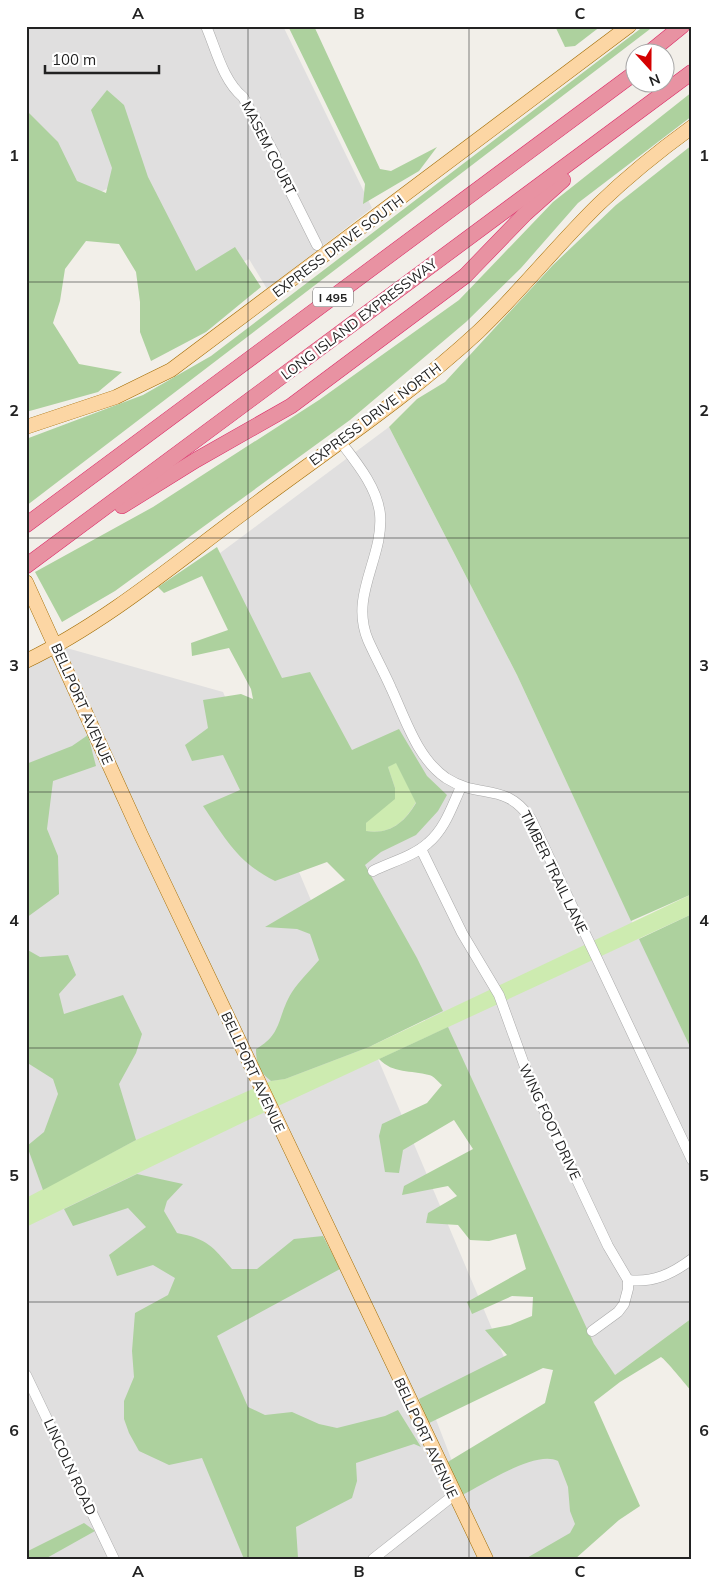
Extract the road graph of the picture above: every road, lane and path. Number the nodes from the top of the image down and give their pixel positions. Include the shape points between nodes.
1 (206, 26) edge
2 (629, 26) edge
3 (682, 26) edge
4 (692, 30) edge
5 (662, 42) edge
6 (676, 42) edge
7 (692, 72) edge
8 (626, 75) edge
9 (626, 79) edge
10 (600, 98) junction
11 (692, 127) edge
12 (608, 135) junction
13 (317, 245) dead end
14 (26, 428) edge
15 (340, 441) junction
16 (89, 519) junction
17 (26, 524) edge
18 (26, 566) edge
19 (29, 587) edge
20 (56, 645) junction
21 (26, 661) edge
22 (461, 787) junction
23 (421, 849) junction
24 (373, 871) dead end
25 (692, 1160) edge
26 (692, 1259) edge
27 (628, 1280) junction
28 (592, 1331) dead end
29 (26, 1374) edge
30 (454, 1495) junction
31 (114, 1559) edge
32 (373, 1559) edge
33 (486, 1559) edge

1 - 13 street, MASEM COURT via 235,91 243,97 275,155
2 - 14 main road, EXPRESS DRIVE SOUTH via 184,361 130,391
3 - 5 highway
4 - 6 highway
7 - 12 highway, LONG ISLAND EXPRESSWAY / I 495
8 - 10 highway
9 - 10 highway, I 495
10 - 17 highway, I 495
11 - 15 main road, EXPRESS DRIVE NORTH via 599,204 535,275 471,338
12 - 16 highway, LONG ISLAND EXPRESSWAY / I 495
12 - 16 highway via 591,157 537,202 465,276 323,382 275,416 119,508
15 - 20 main road, EXPRESS DRIVE NORTH via 128,599
15 - 22 street, TIMBER TRAIL LANE via 364,475 376,498 380,515 362,599 361,620 421,751 434,767
16 - 18 highway, LONG ISLAND EXPRESSWAY / I 495
19 - 20 main road, BELLPORT AVENUE
20 - 21 main road, EXPRESS DRIVE NORTH
20 - 30 main road, BELLPORT AVENUE via 141,835
22 - 23 street via 445,823
22 - 25 street, TIMBER TRAIL LANE via 511,797 531,819
23 - 24 street
23 - 27 street, WING FOOT DRIVE via 462,933 499,995 528,1078 608,1246
26 - 27 street via 669,1274 649,1281
27 - 28 street via 624,1304
29 - 31 street, LINCOLN ROAD
30 - 32 street
30 - 33 main road, BELLPORT AVENUE

